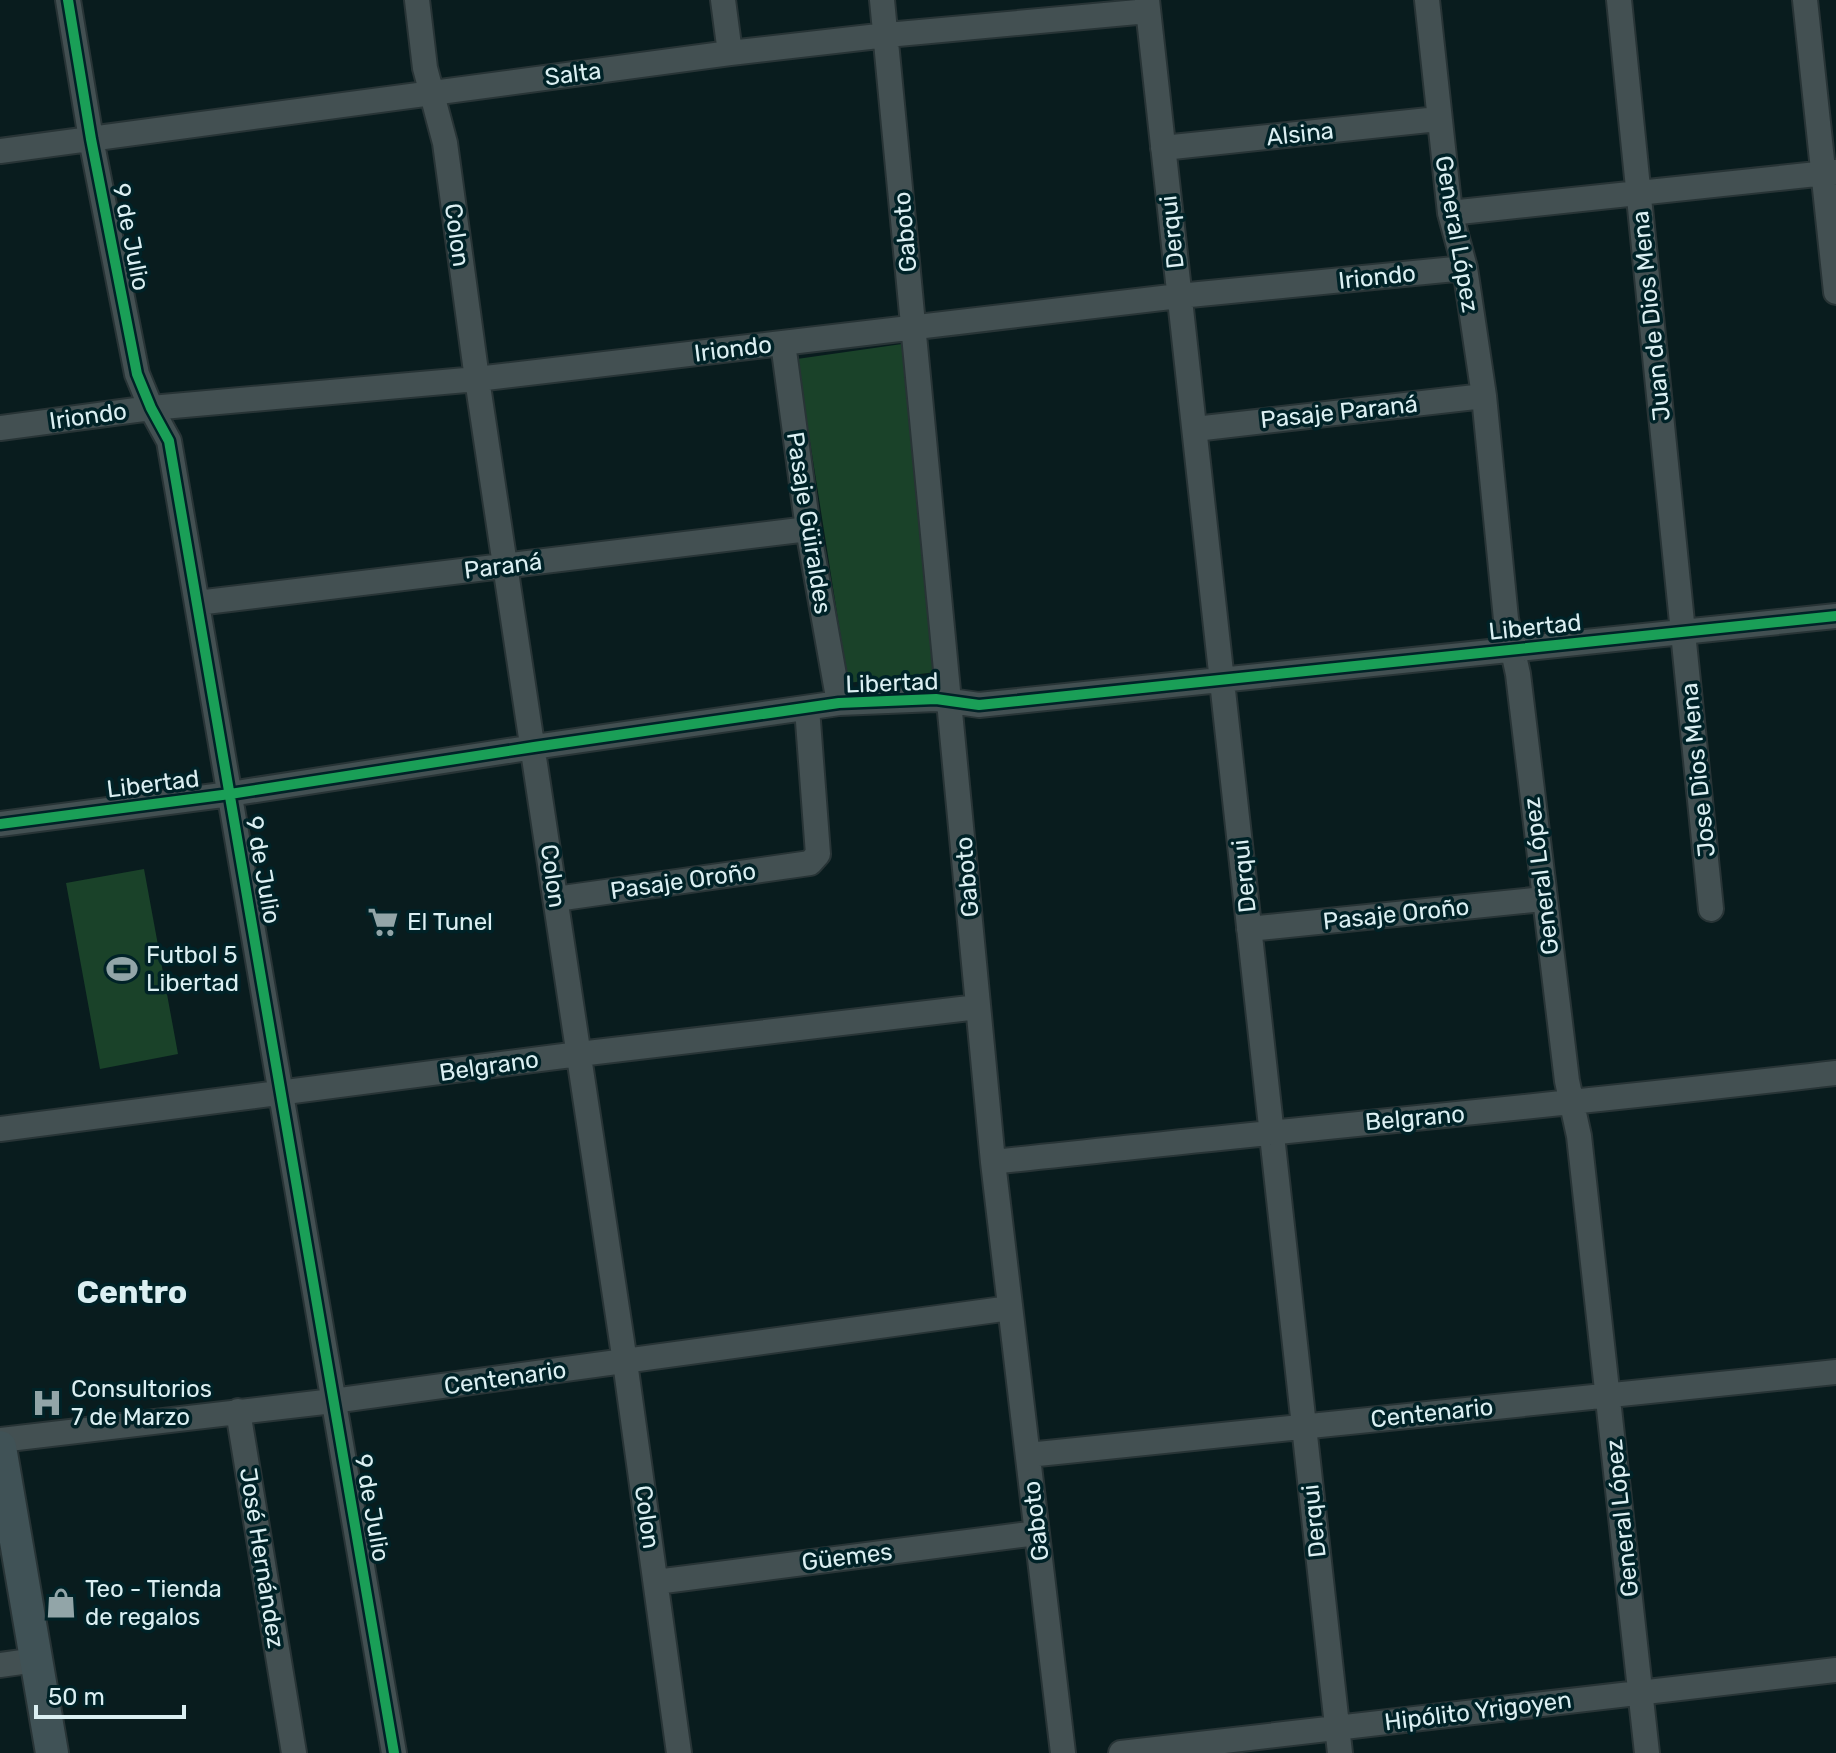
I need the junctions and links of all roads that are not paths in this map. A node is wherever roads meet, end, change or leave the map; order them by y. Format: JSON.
{"nodes":[{"id":1,"x":68,"y":0,"type":"edge"},
{"id":2,"x":417,"y":0,"type":"edge"},
{"id":3,"x":723,"y":0,"type":"edge"},
{"id":4,"x":882,"y":0,"type":"edge"},
{"id":5,"x":1427,"y":0,"type":"edge"},
{"id":6,"x":1619,"y":0,"type":"edge"},
{"id":7,"x":1805,"y":0,"type":"edge"},
{"id":8,"x":1148,"y":5,"type":"edge"},
{"id":9,"x":887,"y":35,"type":"junction"},
{"id":10,"x":730,"y":53,"type":"junction"},
{"id":11,"x":433,"y":92,"type":"junction"},
{"id":12,"x":1438,"y":119,"type":"junction"},
{"id":13,"x":91,"y":139,"type":"junction"},
{"id":14,"x":1163,"y":148,"type":"junction"},
{"id":15,"x":0,"y":151,"type":"edge"},
{"id":16,"x":1830,"y":173,"type":"edge"},
{"id":17,"x":1638,"y":192,"type":"junction"},
{"id":18,"x":1450,"y":213,"type":"junction"},
{"id":19,"x":1465,"y":268,"type":"junction"},
{"id":20,"x":1836,"y":292,"type":"edge"},
{"id":21,"x":1179,"y":296,"type":"junction"},
{"id":22,"x":914,"y":327,"type":"junction"},
{"id":23,"x":783,"y":343,"type":"junction"},
{"id":24,"x":477,"y":379,"type":"junction"},
{"id":25,"x":1484,"y":396,"type":"junction"},
{"id":26,"x":151,"y":408,"type":"junction"},
{"id":27,"x":0,"y":428,"type":"edge"},
{"id":28,"x":1195,"y":429,"type":"junction"},
{"id":29,"x":808,"y":529,"type":"junction"},
{"id":30,"x":506,"y":565,"type":"junction"},
{"id":31,"x":197,"y":603,"type":"junction"},
{"id":32,"x":1836,"y":616,"type":"edge"},
{"id":33,"x":1684,"y":631,"type":"junction"},
{"id":34,"x":1512,"y":649,"type":"junction"},
{"id":35,"x":1222,"y":679,"type":"junction"},
{"id":36,"x":951,"y":701,"type":"junction"},
{"id":37,"x":839,"y":703,"type":"junction"},
{"id":38,"x":807,"y":708,"type":"junction"},
{"id":39,"x":534,"y":747,"type":"junction"},
{"id":40,"x":230,"y":794,"type":"junction"},
{"id":41,"x":0,"y":824,"type":"edge"},
{"id":42,"x":556,"y":899,"type":"junction"},
{"id":43,"x":1543,"y":899,"type":"junction"},
{"id":44,"x":1711,"y":909,"type":"dead end"},
{"id":45,"x":1249,"y":929,"type":"junction"},
{"id":46,"x":978,"y":1007,"type":"junction"},
{"id":47,"x":579,"y":1054,"type":"junction"},
{"id":48,"x":1836,"y":1073,"type":"edge"},
{"id":49,"x":281,"y":1094,"type":"junction"},
{"id":50,"x":1572,"y":1104,"type":"junction"},
{"id":51,"x":0,"y":1129,"type":"edge"},
{"id":52,"x":1272,"y":1131,"type":"junction"},
{"id":53,"x":993,"y":1162,"type":"junction"},
{"id":54,"x":1010,"y":1308,"type":"junction"},
{"id":55,"x":625,"y":1362,"type":"junction"},
{"id":56,"x":1836,"y":1372,"type":"edge"},
{"id":57,"x":1609,"y":1396,"type":"junction"},
{"id":58,"x":333,"y":1401,"type":"junction"},
{"id":59,"x":238,"y":1411,"type":"junction"},
{"id":60,"x":1304,"y":1426,"type":"junction"},
{"id":61,"x":0,"y":1440,"type":"edge"},
{"id":62,"x":0,"y":1447,"type":"edge"},
{"id":63,"x":1028,"y":1455,"type":"junction"},
{"id":64,"x":1037,"y":1533,"type":"junction"},
{"id":65,"x":656,"y":1582,"type":"junction"},
{"id":66,"x":36,"y":1660,"type":"junction"},
{"id":67,"x":0,"y":1665,"type":"edge"},
{"id":68,"x":1836,"y":1670,"type":"edge"},
{"id":69,"x":1641,"y":1692,"type":"junction"},
{"id":70,"x":1337,"y":1728,"type":"junction"},
{"id":71,"x":52,"y":1753,"type":"edge"},
{"id":72,"x":294,"y":1753,"type":"edge"},
{"id":73,"x":394,"y":1753,"type":"edge"},
{"id":74,"x":679,"y":1753,"type":"edge"},
{"id":75,"x":1063,"y":1753,"type":"edge"},
{"id":76,"x":1121,"y":1753,"type":"edge"},
{"id":77,"x":1340,"y":1753,"type":"edge"},
{"id":78,"x":1647,"y":1753,"type":"edge"}],
"edges":[{"from":1,"to":13,"type":"street","name":"9 de Julio"},
{"from":2,"to":11,"type":"street","name":"Colon"},
{"from":3,"to":10,"type":"street"},
{"from":4,"to":9,"type":"street","name":"Gaboto"},
{"from":5,"to":12,"type":"street","name":"General López"},
{"from":6,"to":17,"type":"street","name":"Juan de Dios Mena"},
{"from":7,"to":16,"type":"street"},
{"from":8,"to":9,"type":"street","name":"Salta"},
{"from":8,"to":14,"type":"street","name":"Derqui"},
{"from":9,"to":10,"type":"street","name":"Salta"},
{"from":9,"to":22,"type":"street","name":"Gaboto"},
{"from":10,"to":11,"type":"street","name":"Salta"},
{"from":11,"to":13,"type":"street","name":"Salta"},
{"from":11,"to":24,"type":"street","name":"Colon"},
{"from":12,"to":14,"type":"street","name":"Alsina"},
{"from":12,"to":18,"type":"street","name":"General López"},
{"from":13,"to":15,"type":"street","name":"Salta"},
{"from":13,"to":26,"type":"street","name":"9 de Julio"},
{"from":14,"to":21,"type":"street","name":"Derqui"},
{"from":16,"to":17,"type":"street"},
{"from":16,"to":20,"type":"street"},
{"from":17,"to":18,"type":"street"},
{"from":17,"to":33,"type":"street","name":"Juan de Dios Mena"},
{"from":18,"to":19,"type":"street","name":"General López"},
{"from":19,"to":21,"type":"street","name":"Iriondo"},
{"from":19,"to":25,"type":"street","name":"General López"},
{"from":21,"to":22,"type":"street","name":"Iriondo"},
{"from":21,"to":28,"type":"street","name":"Derqui"},
{"from":22,"to":23,"type":"street","name":"Iriondo"},
{"from":22,"to":36,"type":"street","name":"Gaboto"},
{"from":23,"to":24,"type":"street","name":"Iriondo"},
{"from":23,"to":29,"type":"street","name":"Pasaje Güiraldes"},
{"from":24,"to":26,"type":"street","name":"Iriondo"},
{"from":24,"to":30,"type":"street","name":"Colon"},
{"from":25,"to":28,"type":"street","name":"Pasaje Paraná"},
{"from":25,"to":34,"type":"street","name":"General López"},
{"from":26,"to":27,"type":"street","name":"Iriondo"},
{"from":26,"to":31,"type":"street","name":"9 de Julio"},
{"from":28,"to":35,"type":"street","name":"Derqui"},
{"from":29,"to":30,"type":"street","name":"Paraná"},
{"from":29,"to":37,"type":"street","name":"Pasaje Güiraldes"},
{"from":30,"to":31,"type":"street","name":"Paraná"},
{"from":30,"to":39,"type":"street","name":"Colon"},
{"from":31,"to":40,"type":"street","name":"9 de Julio"},
{"from":32,"to":33,"type":"street","name":"Libertad"},
{"from":33,"to":34,"type":"street","name":"Libertad"},
{"from":33,"to":44,"type":"street","name":"Jose Dios Mena"},
{"from":34,"to":35,"type":"street","name":"Libertad"},
{"from":34,"to":43,"type":"street","name":"General López"},
{"from":35,"to":36,"type":"street","name":"Libertad"},
{"from":35,"to":45,"type":"street","name":"Derqui"},
{"from":36,"to":37,"type":"street","name":"Libertad"},
{"from":36,"to":46,"type":"street","name":"Gaboto"},
{"from":37,"to":38,"type":"street","name":"Libertad"},
{"from":38,"to":39,"type":"street","name":"Libertad"},
{"from":38,"to":42,"type":"street","name":"Pasaje Oroño"},
{"from":39,"to":40,"type":"street","name":"Libertad"},
{"from":39,"to":42,"type":"street","name":"Colon"},
{"from":40,"to":41,"type":"street","name":"Libertad"},
{"from":40,"to":49,"type":"street","name":"9 de Julio"},
{"from":42,"to":47,"type":"street","name":"Colon"},
{"from":43,"to":45,"type":"street","name":"Pasaje Oroño"},
{"from":43,"to":50,"type":"street","name":"General López"},
{"from":45,"to":52,"type":"street","name":"Derqui"},
{"from":46,"to":47,"type":"street","name":"Belgrano"},
{"from":46,"to":53,"type":"street","name":"Gaboto"},
{"from":47,"to":49,"type":"street","name":"Belgrano"},
{"from":47,"to":55,"type":"street","name":"Colon"},
{"from":48,"to":50,"type":"street","name":"Belgrano"},
{"from":49,"to":51,"type":"street","name":"Belgrano"},
{"from":49,"to":58,"type":"street","name":"9 de Julio"},
{"from":50,"to":52,"type":"street","name":"Belgrano"},
{"from":50,"to":57,"type":"street","name":"General López"},
{"from":52,"to":53,"type":"street","name":"Belgrano"},
{"from":52,"to":60,"type":"street","name":"Derqui"},
{"from":53,"to":54,"type":"street","name":"Gaboto"},
{"from":54,"to":55,"type":"street","name":"Centenario"},
{"from":54,"to":63,"type":"street","name":"Gaboto"},
{"from":55,"to":58,"type":"street","name":"Centenario"},
{"from":55,"to":65,"type":"street","name":"Colon"},
{"from":56,"to":57,"type":"street","name":"Centenario"},
{"from":57,"to":60,"type":"street","name":"Centenario"},
{"from":57,"to":69,"type":"street","name":"General López"},
{"from":58,"to":59,"type":"street","name":"Centenario"},
{"from":58,"to":73,"type":"street","name":"9 de Julio"},
{"from":59,"to":61,"type":"street","name":"Centenario"},
{"from":59,"to":72,"type":"street","name":"José Hernández"},
{"from":60,"to":63,"type":"street","name":"Centenario"},
{"from":60,"to":70,"type":"street","name":"Derqui"},
{"from":62,"to":66,"type":"main road"},
{"from":63,"to":64,"type":"street","name":"Gaboto"},
{"from":64,"to":65,"type":"street","name":"Güemes"},
{"from":64,"to":75,"type":"street","name":"Gaboto"},
{"from":65,"to":74,"type":"street","name":"Colon"},
{"from":66,"to":67,"type":"street"},
{"from":66,"to":71,"type":"main road"},
{"from":68,"to":69,"type":"street","name":"Hipólito Yrigoyen"},
{"from":69,"to":70,"type":"street","name":"Hipólito Yrigoyen"},
{"from":69,"to":78,"type":"street","name":"General López"},
{"from":70,"to":76,"type":"street","name":"Hipólito Yrigoyen"},
{"from":70,"to":77,"type":"street","name":"Derqui"}]}
